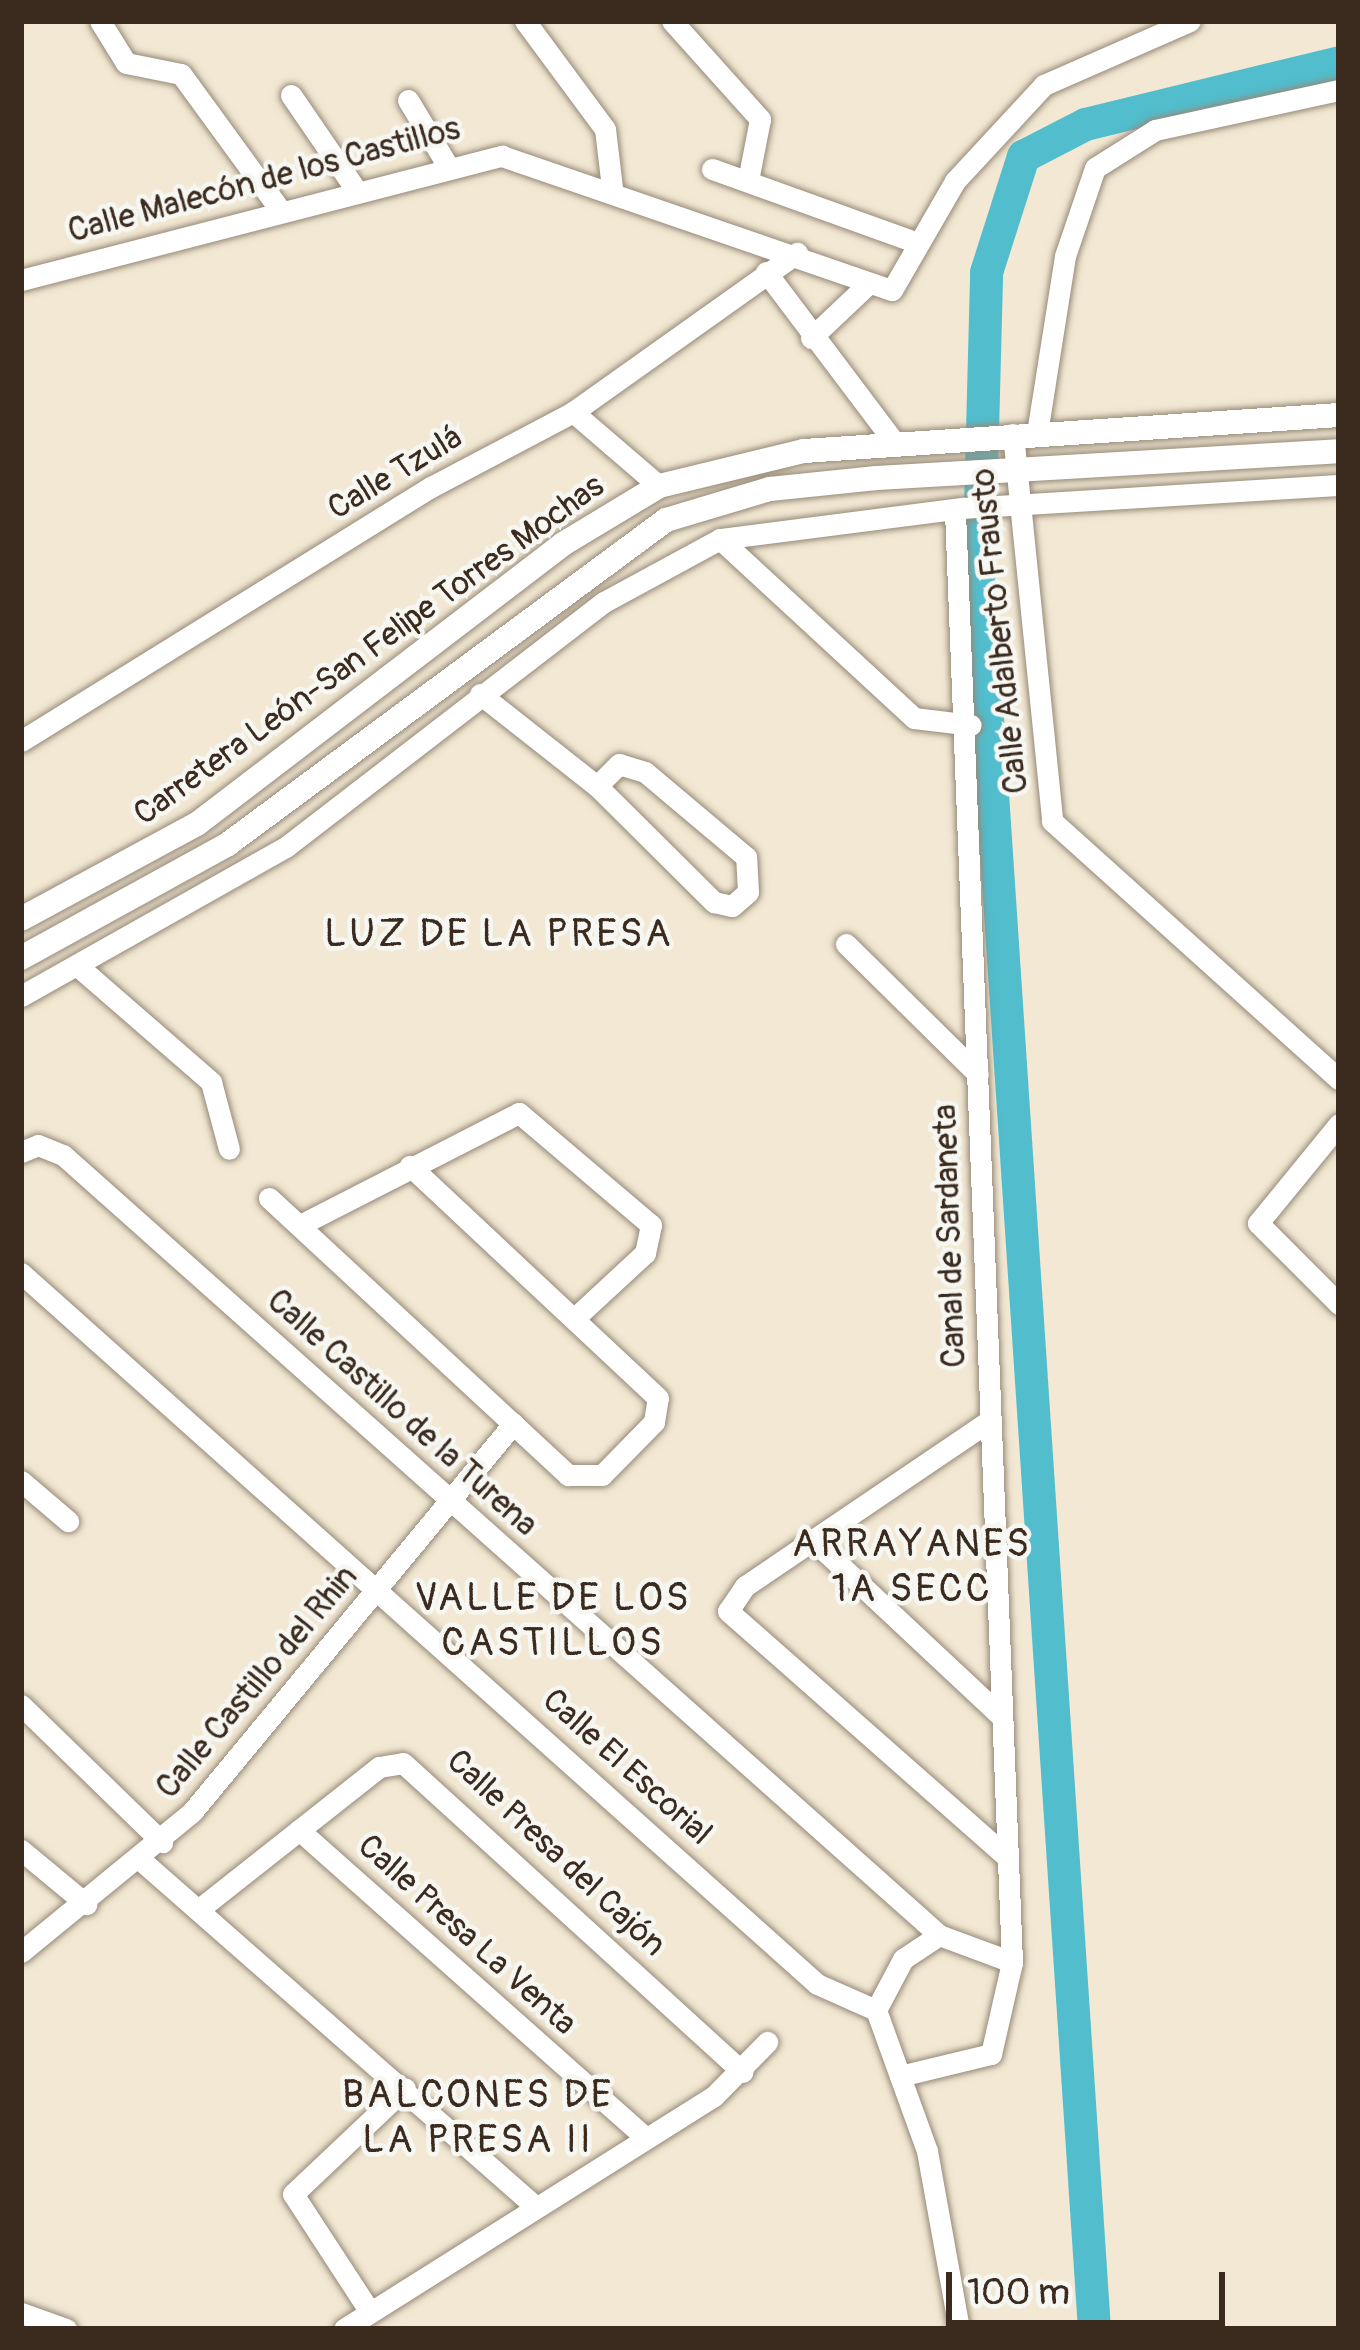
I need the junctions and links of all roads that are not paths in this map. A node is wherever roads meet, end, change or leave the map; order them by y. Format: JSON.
{"nodes":[{"id":1,"x":100,"y":21,"type":"edge"},
{"id":2,"x":524,"y":21,"type":"edge"},
{"id":3,"x":672,"y":21,"type":"edge"},
{"id":4,"x":1190,"y":21,"type":"edge"},
{"id":5,"x":1339,"y":91,"type":"edge"},
{"id":6,"x":291,"y":94,"type":"dead end"},
{"id":7,"x":407,"y":100,"type":"dead end"},
{"id":8,"x":446,"y":163,"type":"junction"},
{"id":9,"x":712,"y":169,"type":"dead end"},
{"id":10,"x":748,"y":181,"type":"junction"},
{"id":11,"x":612,"y":188,"type":"junction"},
{"id":12,"x":356,"y":190,"type":"junction"},
{"id":13,"x":278,"y":207,"type":"junction"},
{"id":14,"x":918,"y":243,"type":"junction"},
{"id":15,"x":797,"y":254,"type":"junction"},
{"id":16,"x":766,"y":272,"type":"junction"},
{"id":17,"x":21,"y":280,"type":"edge"},
{"id":18,"x":865,"y":286,"type":"junction"},
{"id":19,"x":811,"y":338,"type":"junction"},
{"id":20,"x":573,"y":412,"type":"junction"},
{"id":21,"x":1339,"y":415,"type":"edge"},
{"id":22,"x":1017,"y":434,"type":"junction"},
{"id":23,"x":896,"y":443,"type":"junction"},
{"id":24,"x":1339,"y":451,"type":"edge"},
{"id":25,"x":1010,"y":469,"type":"junction"},
{"id":26,"x":1339,"y":485,"type":"edge"},
{"id":27,"x":659,"y":486,"type":"junction"},
{"id":28,"x":1012,"y":506,"type":"junction"},
{"id":29,"x":959,"y":508,"type":"junction"},
{"id":30,"x":720,"y":539,"type":"junction"},
{"id":31,"x":480,"y":694,"type":"junction"},
{"id":32,"x":971,"y":725,"type":"junction"},
{"id":33,"x":21,"y":741,"type":"edge"},
{"id":34,"x":597,"y":786,"type":"junction"},
{"id":35,"x":197,"y":824,"type":"junction"},
{"id":36,"x":21,"y":919,"type":"edge"},
{"id":37,"x":21,"y":944,"type":"edge"},
{"id":38,"x":846,"y":944,"type":"dead end"},
{"id":39,"x":21,"y":958,"type":"edge"},
{"id":40,"x":80,"y":968,"type":"junction"},
{"id":41,"x":24,"y":987,"type":"edge"},
{"id":42,"x":978,"y":1074,"type":"junction"},
{"id":43,"x":1339,"y":1079,"type":"edge"},
{"id":44,"x":1339,"y":1124,"type":"edge"},
{"id":45,"x":26,"y":1149,"type":"edge"},
{"id":46,"x":229,"y":1149,"type":"dead end"},
{"id":47,"x":410,"y":1166,"type":"junction"},
{"id":48,"x":269,"y":1198,"type":"dead end"},
{"id":49,"x":300,"y":1225,"type":"junction"},
{"id":50,"x":21,"y":1273,"type":"edge"},
{"id":51,"x":1339,"y":1304,"type":"edge"},
{"id":52,"x":577,"y":1317,"type":"junction"},
{"id":53,"x":513,"y":1424,"type":"junction"},
{"id":54,"x":986,"y":1424,"type":"junction"},
{"id":55,"x":21,"y":1481,"type":"edge"},
{"id":56,"x":451,"y":1501,"type":"junction"},
{"id":57,"x":68,"y":1521,"type":"dead end"},
{"id":58,"x":814,"y":1541,"type":"junction"},
{"id":59,"x":380,"y":1587,"type":"junction"},
{"id":60,"x":21,"y":1705,"type":"edge"},
{"id":61,"x":1000,"y":1715,"type":"junction"},
{"id":62,"x":299,"y":1830,"type":"junction"},
{"id":63,"x":162,"y":1842,"type":"junction"},
{"id":64,"x":21,"y":1850,"type":"edge"},
{"id":65,"x":1007,"y":1858,"type":"junction"},
{"id":66,"x":142,"y":1862,"type":"junction"},
{"id":67,"x":86,"y":1904,"type":"junction"},
{"id":68,"x":198,"y":1910,"type":"junction"},
{"id":69,"x":939,"y":1935,"type":"junction"},
{"id":70,"x":21,"y":1952,"type":"edge"},
{"id":71,"x":1012,"y":1962,"type":"junction"},
{"id":72,"x":876,"y":2010,"type":"junction"},
{"id":73,"x":766,"y":2042,"type":"dead end"},
{"id":74,"x":742,"y":2072,"type":"junction"},
{"id":75,"x":900,"y":2077,"type":"junction"},
{"id":76,"x":406,"y":2088,"type":"junction"},
{"id":77,"x":645,"y":2137,"type":"junction"},
{"id":78,"x":536,"y":2207,"type":"junction"},
{"id":79,"x":370,"y":2312,"type":"junction"},
{"id":80,"x":21,"y":2313,"type":"edge"},
{"id":81,"x":66,"y":2329,"type":"edge"},
{"id":82,"x":344,"y":2329,"type":"edge"},
{"id":83,"x":959,"y":2329,"type":"edge"}],
"edges":[{"from":1,"to":13,"type":"street"},
{"from":2,"to":11,"type":"street"},
{"from":3,"to":10,"type":"street"},
{"from":4,"to":14,"type":"street"},
{"from":5,"to":22,"type":"street","name":"Calle Adalberto Frausto"},
{"from":6,"to":12,"type":"street"},
{"from":7,"to":8,"type":"street"},
{"from":8,"to":11,"type":"street","name":"Calle Malecón de los Castillos"},
{"from":8,"to":12,"type":"street","name":"Calle Malecón de los Castillos"},
{"from":9,"to":10,"type":"street"},
{"from":10,"to":14,"type":"street"},
{"from":11,"to":15,"type":"street","name":"Calle Malecón de los Castillos"},
{"from":12,"to":13,"type":"street","name":"Calle Malecón de los Castillos"},
{"from":13,"to":17,"type":"street","name":"Calle Malecón de los Castillos"},
{"from":14,"to":18,"type":"street"},
{"from":15,"to":16,"type":"street","name":"Calle Tzulá"},
{"from":15,"to":18,"type":"street","name":"Calle Malecón de los Castillos"},
{"from":16,"to":19,"type":"street"},
{"from":16,"to":20,"type":"street","name":"Calle Tzulá"},
{"from":18,"to":19,"type":"street"},
{"from":19,"to":23,"type":"street"},
{"from":20,"to":27,"type":"street"},
{"from":20,"to":33,"type":"street","name":"Calle Tzulá"},
{"from":21,"to":22,"type":"main road","name":"Carretera León-San Felipe Torres Mochas"},
{"from":22,"to":23,"type":"main road","name":"Carretera León-San Felipe Torres Mochas"},
{"from":22,"to":25,"type":"street","name":"Calle Adalberto Frausto"},
{"from":23,"to":27,"type":"main road","name":"Carretera León-San Felipe Torres Mochas"},
{"from":24,"to":25,"type":"main road"},
{"from":25,"to":28,"type":"street","name":"Calle Adalberto Frausto"},
{"from":25,"to":39,"type":"main road"},
{"from":26,"to":28,"type":"street"},
{"from":27,"to":35,"type":"main road","name":"Carretera León-San Felipe Torres Mochas"},
{"from":28,"to":29,"type":"street"},
{"from":28,"to":43,"type":"street","name":"Calle Adalberto Frausto"},
{"from":29,"to":30,"type":"street"},
{"from":29,"to":32,"type":"street","name":"Canal de Sardaneta"},
{"from":30,"to":31,"type":"street"},
{"from":30,"to":32,"type":"street"},
{"from":31,"to":34,"type":"street"},
{"from":31,"to":40,"type":"street"},
{"from":32,"to":42,"type":"street","name":"Canal de Sardaneta"},
{"from":34,"to":34,"type":"street"},
{"from":35,"to":36,"type":"main road","name":"Carretera León-San Felipe Torres Mochas"},
{"from":35,"to":37,"type":"main road"},
{"from":38,"to":42,"type":"street"},
{"from":40,"to":41,"type":"street"},
{"from":40,"to":46,"type":"street"},
{"from":42,"to":54,"type":"street","name":"Canal de Sardaneta"},
{"from":44,"to":51,"type":"street"},
{"from":45,"to":56,"type":"street","name":"Calle Castillo de la Turena"},
{"from":47,"to":49,"type":"street"},
{"from":47,"to":52,"type":"street"},
{"from":47,"to":52,"type":"street"},
{"from":48,"to":49,"type":"street"},
{"from":49,"to":53,"type":"street"},
{"from":50,"to":59,"type":"street","name":"Calle El Escorial"},
{"from":52,"to":53,"type":"street"},
{"from":53,"to":56,"type":"street","name":"Calle Castillo del Rhin"},
{"from":54,"to":58,"type":"street"},
{"from":54,"to":61,"type":"street","name":"Canal de Sardaneta"},
{"from":55,"to":57,"type":"street"},
{"from":56,"to":59,"type":"street","name":"Calle Castillo del Rhin"},
{"from":56,"to":69,"type":"street","name":"Calle Castillo de la Turena"},
{"from":58,"to":61,"type":"street"},
{"from":58,"to":65,"type":"street"},
{"from":59,"to":63,"type":"street","name":"Calle Castillo del Rhin"},
{"from":59,"to":72,"type":"street","name":"Calle El Escorial"},
{"from":60,"to":63,"type":"street"},
{"from":61,"to":65,"type":"street","name":"Canal de Sardaneta"},
{"from":62,"to":68,"type":"street","name":"Calle Presa del Cajón"},
{"from":62,"to":74,"type":"street","name":"Calle Presa del Cajón"},
{"from":62,"to":77,"type":"street","name":"Calle Presa La Venta"},
{"from":63,"to":66,"type":"street","name":"Calle Castillo del Rhin"},
{"from":64,"to":67,"type":"street"},
{"from":65,"to":71,"type":"street","name":"Canal de Sardaneta"},
{"from":66,"to":67,"type":"street","name":"Calle Castillo del Rhin"},
{"from":66,"to":68,"type":"street"},
{"from":67,"to":70,"type":"street","name":"Calle Castillo del Rhin"},
{"from":68,"to":76,"type":"street"},
{"from":69,"to":71,"type":"street"},
{"from":69,"to":72,"type":"street"},
{"from":71,"to":75,"type":"street","name":"Canal de Sardaneta"},
{"from":72,"to":75,"type":"street"},
{"from":73,"to":74,"type":"street"},
{"from":74,"to":77,"type":"street"},
{"from":75,"to":83,"type":"street"},
{"from":76,"to":78,"type":"street"},
{"from":76,"to":79,"type":"street"},
{"from":77,"to":78,"type":"street"},
{"from":78,"to":79,"type":"street"},
{"from":79,"to":82,"type":"street"},
{"from":80,"to":81,"type":"street"}]}
